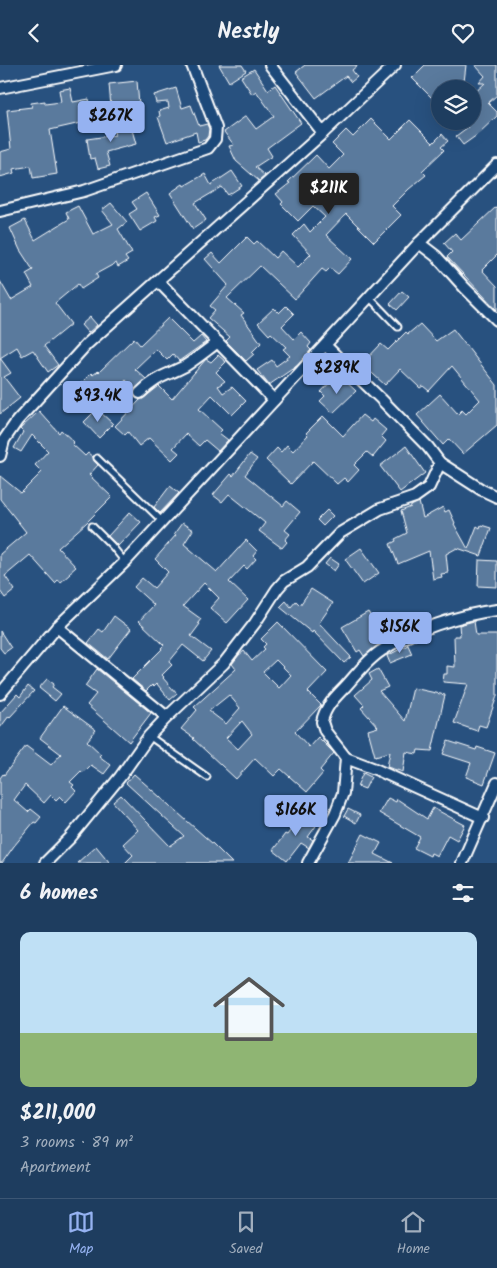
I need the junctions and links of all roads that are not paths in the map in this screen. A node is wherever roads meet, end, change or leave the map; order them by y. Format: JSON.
{"nodes":[{"id":1,"x":116,"y":65,"type":"edge"},
{"id":2,"x":192,"y":65,"type":"edge"},
{"id":3,"x":270,"y":65,"type":"edge"},
{"id":4,"x":394,"y":65,"type":"edge"},
{"id":5,"x":0,"y":88,"type":"edge"},
{"id":6,"x":323,"y":133,"type":"junction"},
{"id":7,"x":497,"y":165,"type":"edge"},
{"id":8,"x":0,"y":211,"type":"edge"},
{"id":9,"x":419,"y":243,"type":"junction"},
{"id":10,"x":158,"y":281,"type":"junction"},
{"id":11,"x":369,"y":297,"type":"junction"},
{"id":12,"x":497,"y":320,"type":"edge"},
{"id":13,"x":398,"y":327,"type":"dead end"},
{"id":14,"x":218,"y":342,"type":"junction"},
{"id":15,"x":326,"y":346,"type":"junction"},
{"id":16,"x":140,"y":393,"type":"dead end"},
{"id":17,"x":274,"y":400,"type":"junction"},
{"id":18,"x":2,"y":437,"type":"edge"},
{"id":19,"x":0,"y":456,"type":"edge"},
{"id":20,"x":97,"y":457,"type":"dead end"},
{"id":21,"x":440,"y":463,"type":"junction"},
{"id":22,"x":497,"y":497,"type":"edge"},
{"id":23,"x":162,"y":522,"type":"junction"},
{"id":24,"x":92,"y":526,"type":"dead end"},
{"id":25,"x":125,"y":562,"type":"junction"},
{"id":26,"x":497,"y":610,"type":"edge"},
{"id":27,"x":57,"y":627,"type":"junction"},
{"id":28,"x":0,"y":694,"type":"edge"},
{"id":29,"x":167,"y":717,"type":"junction"},
{"id":30,"x":149,"y":737,"type":"junction"},
{"id":31,"x":346,"y":758,"type":"junction"},
{"id":32,"x":207,"y":777,"type":"dead end"},
{"id":33,"x":497,"y":783,"type":"edge"},
{"id":34,"x":483,"y":818,"type":"junction"},
{"id":35,"x":52,"y":861,"type":"edge"},
{"id":36,"x":308,"y":863,"type":"edge"},
{"id":37,"x":462,"y":863,"type":"edge"}],
"edges":[{"from":1,"to":5,"type":"street"},
{"from":2,"to":8,"type":"street"},
{"from":3,"to":6,"type":"street"},
{"from":4,"to":6,"type":"street"},
{"from":6,"to":10,"type":"street"},
{"from":7,"to":9,"type":"street"},
{"from":9,"to":11,"type":"street"},
{"from":9,"to":12,"type":"street"},
{"from":10,"to":14,"type":"street"},
{"from":10,"to":18,"type":"street"},
{"from":11,"to":13,"type":"lane"},
{"from":11,"to":15,"type":"street"},
{"from":14,"to":16,"type":"street"},
{"from":14,"to":17,"type":"street"},
{"from":15,"to":17,"type":"street"},
{"from":15,"to":21,"type":"street"},
{"from":17,"to":23,"type":"street"},
{"from":18,"to":19,"type":"street"},
{"from":20,"to":23,"type":"lane"},
{"from":21,"to":22,"type":"street"},
{"from":21,"to":29,"type":"street"},
{"from":23,"to":25,"type":"street"},
{"from":24,"to":25,"type":"lane"},
{"from":25,"to":27,"type":"street"},
{"from":26,"to":31,"type":"street"},
{"from":27,"to":28,"type":"street"},
{"from":27,"to":29,"type":"street"},
{"from":29,"to":30,"type":"street"},
{"from":30,"to":32,"type":"lane"},
{"from":30,"to":35,"type":"street"},
{"from":31,"to":34,"type":"street"},
{"from":31,"to":36,"type":"street"},
{"from":33,"to":34,"type":"street"},
{"from":34,"to":37,"type":"street"}]}
